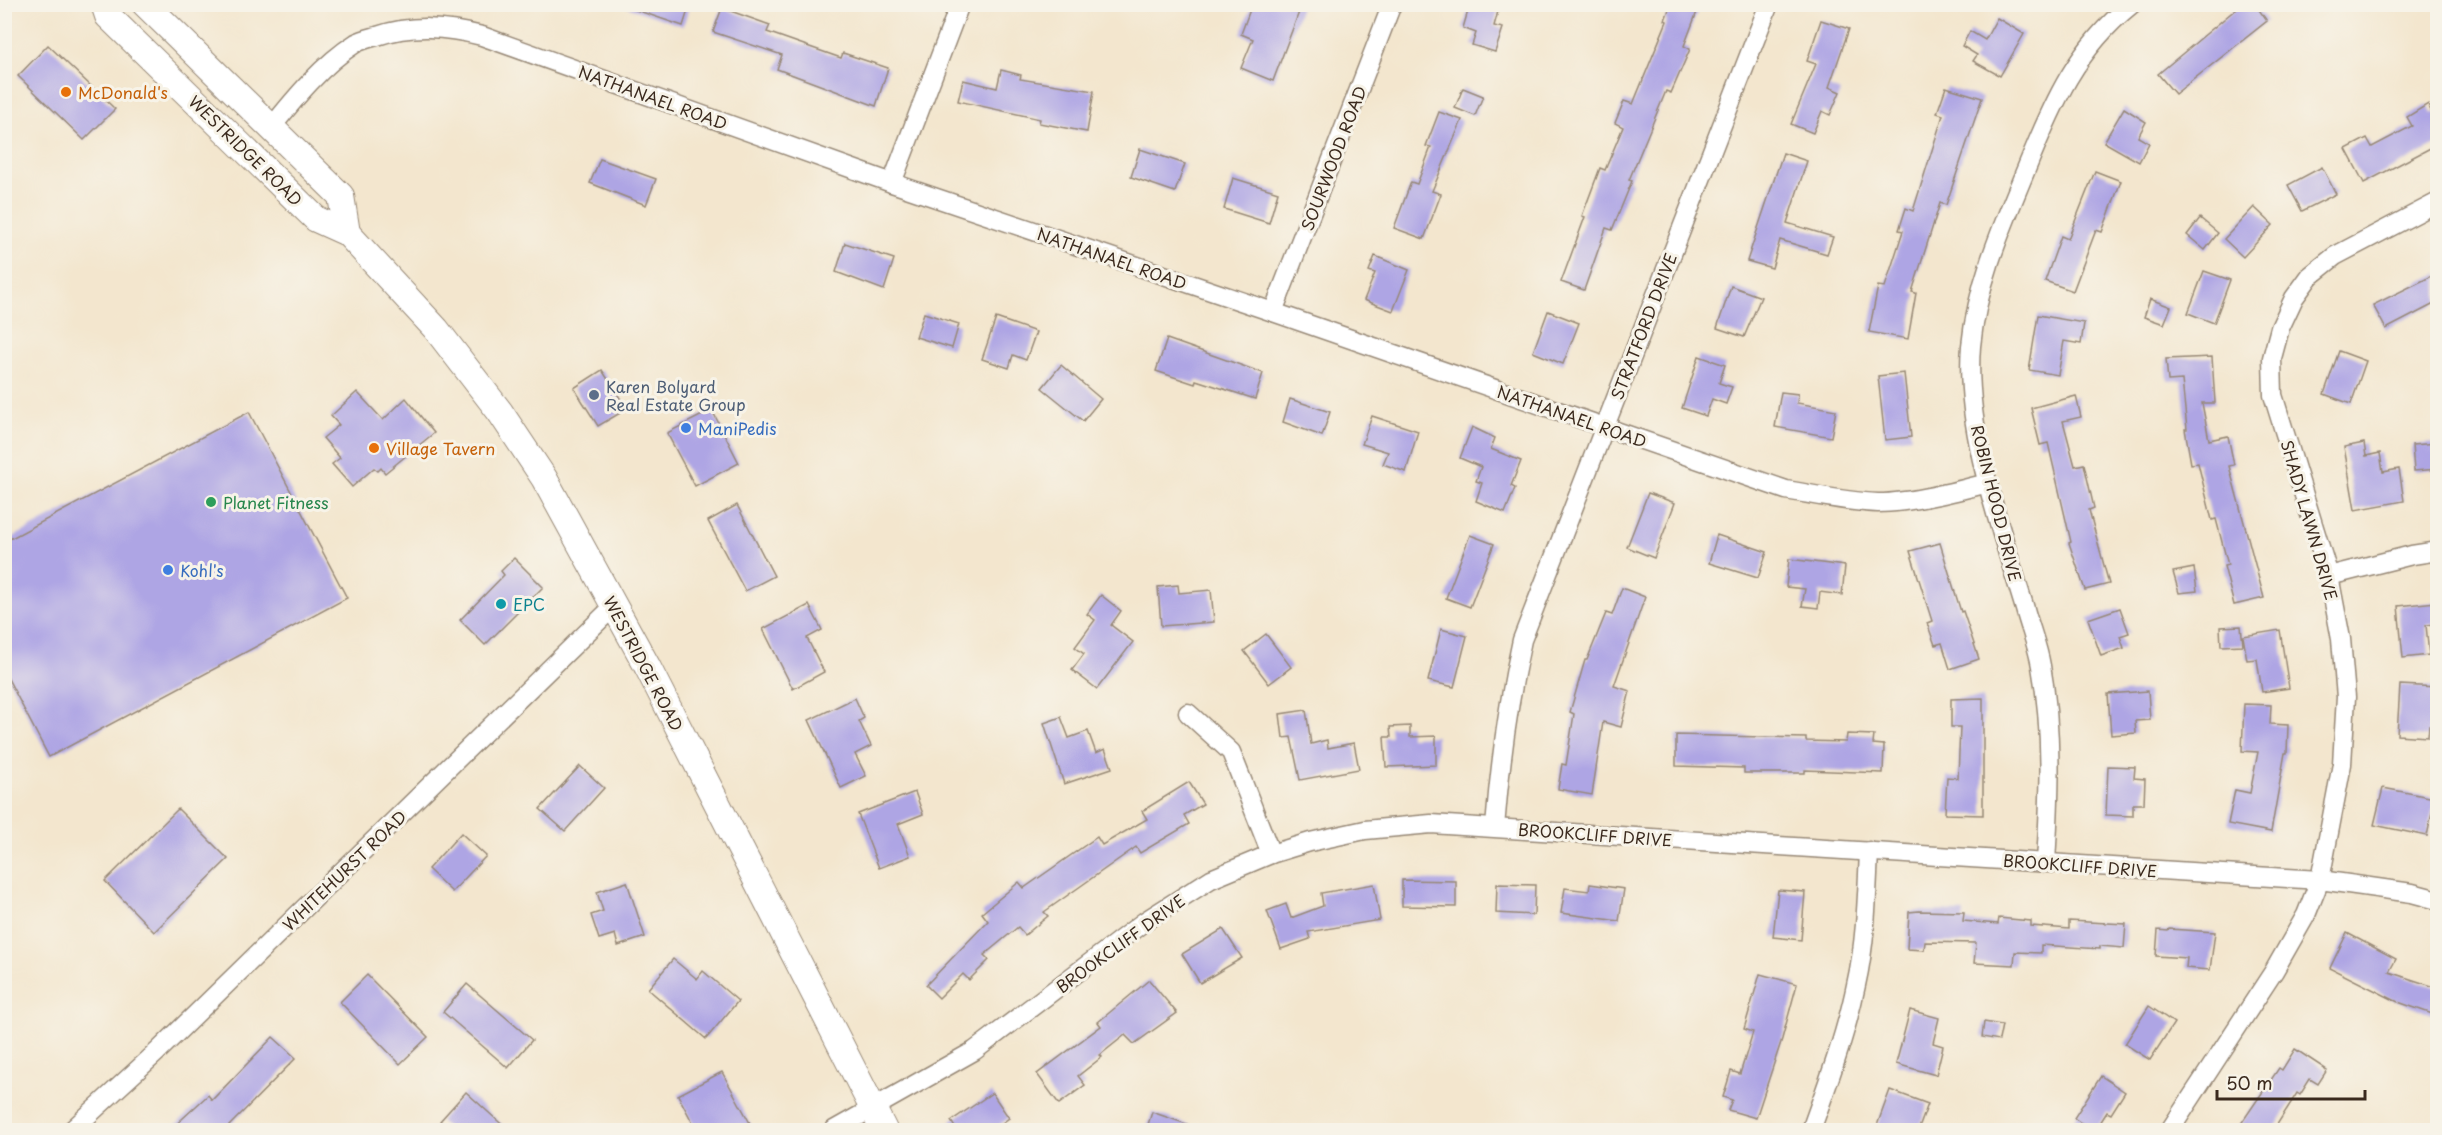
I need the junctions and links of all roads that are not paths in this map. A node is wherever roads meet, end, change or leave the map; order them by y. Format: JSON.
{"nodes":[{"id":1,"x":104,"y":4,"type":"edge"},
{"id":2,"x":145,"y":4,"type":"edge"},
{"id":3,"x":960,"y":4,"type":"edge"},
{"id":4,"x":1392,"y":4,"type":"edge"},
{"id":5,"x":1769,"y":4,"type":"edge"},
{"id":6,"x":2132,"y":4,"type":"edge"},
{"id":7,"x":271,"y":128,"type":"junction"},
{"id":8,"x":892,"y":183,"type":"junction"},
{"id":9,"x":2438,"y":202,"type":"edge"},
{"id":10,"x":347,"y":233,"type":"junction"},
{"id":11,"x":1273,"y":312,"type":"junction"},
{"id":12,"x":1604,"y":428,"type":"junction"},
{"id":13,"x":1988,"y":483,"type":"junction"},
{"id":14,"x":2438,"y":551,"type":"edge"},
{"id":15,"x":2329,"y":576,"type":"junction"},
{"id":16,"x":613,"y":607,"type":"junction"},
{"id":17,"x":1188,"y":713,"type":"dead end"},
{"id":18,"x":1495,"y":827,"type":"junction"},
{"id":19,"x":1869,"y":851,"type":"junction"},
{"id":20,"x":1271,"y":854,"type":"junction"},
{"id":21,"x":2046,"y":862,"type":"junction"},
{"id":22,"x":2320,"y":880,"type":"junction"},
{"id":23,"x":2438,"y":900,"type":"edge"},
{"id":24,"x":879,"y":1120,"type":"edge"},
{"id":25,"x":72,"y":1131,"type":"edge"},
{"id":26,"x":834,"y":1131,"type":"edge"},
{"id":27,"x":1811,"y":1131,"type":"edge"},
{"id":28,"x":2170,"y":1131,"type":"edge"}],
"edges":[{"from":1,"to":10,"type":"main road","name":"WESTRIDGE ROAD"},
{"from":2,"to":7,"type":"main road","name":"WESTRIDGE ROAD"},
{"from":3,"to":8,"type":"street"},
{"from":4,"to":11,"type":"street","name":"SOURWOOD ROAD"},
{"from":5,"to":12,"type":"street","name":"STRATFORD DRIVE"},
{"from":6,"to":13,"type":"street","name":"ROBIN HOOD DRIVE"},
{"from":7,"to":8,"type":"street","name":"NATHANAEL ROAD"},
{"from":7,"to":10,"type":"main road","name":"WESTRIDGE ROAD"},
{"from":8,"to":11,"type":"street","name":"NATHANAEL ROAD"},
{"from":9,"to":15,"type":"street","name":"SHADY LAWN DRIVE"},
{"from":10,"to":16,"type":"main road","name":"WESTRIDGE ROAD"},
{"from":11,"to":12,"type":"street","name":"NATHANAEL ROAD"},
{"from":12,"to":13,"type":"street","name":"NATHANAEL ROAD"},
{"from":12,"to":18,"type":"street","name":"STRATFORD DRIVE"},
{"from":13,"to":21,"type":"street","name":"ROBIN HOOD DRIVE"},
{"from":14,"to":15,"type":"street"},
{"from":15,"to":22,"type":"street","name":"SHADY LAWN DRIVE"},
{"from":16,"to":24,"type":"main road","name":"WESTRIDGE ROAD"},
{"from":16,"to":25,"type":"street","name":"WHITEHURST ROAD"},
{"from":17,"to":20,"type":"street"},
{"from":18,"to":19,"type":"street","name":"BROOKCLIFF DRIVE"},
{"from":18,"to":20,"type":"street","name":"BROOKCLIFF DRIVE"},
{"from":19,"to":21,"type":"street","name":"BROOKCLIFF DRIVE"},
{"from":19,"to":27,"type":"street"},
{"from":20,"to":24,"type":"street","name":"BROOKCLIFF DRIVE"},
{"from":21,"to":22,"type":"street","name":"BROOKCLIFF DRIVE"},
{"from":22,"to":23,"type":"street","name":"BROOKCLIFF DRIVE"},
{"from":22,"to":28,"type":"street","name":"SHADY LAWN DRIVE"},
{"from":24,"to":26,"type":"street","name":"BROOKCLIFF DRIVE"}]}
